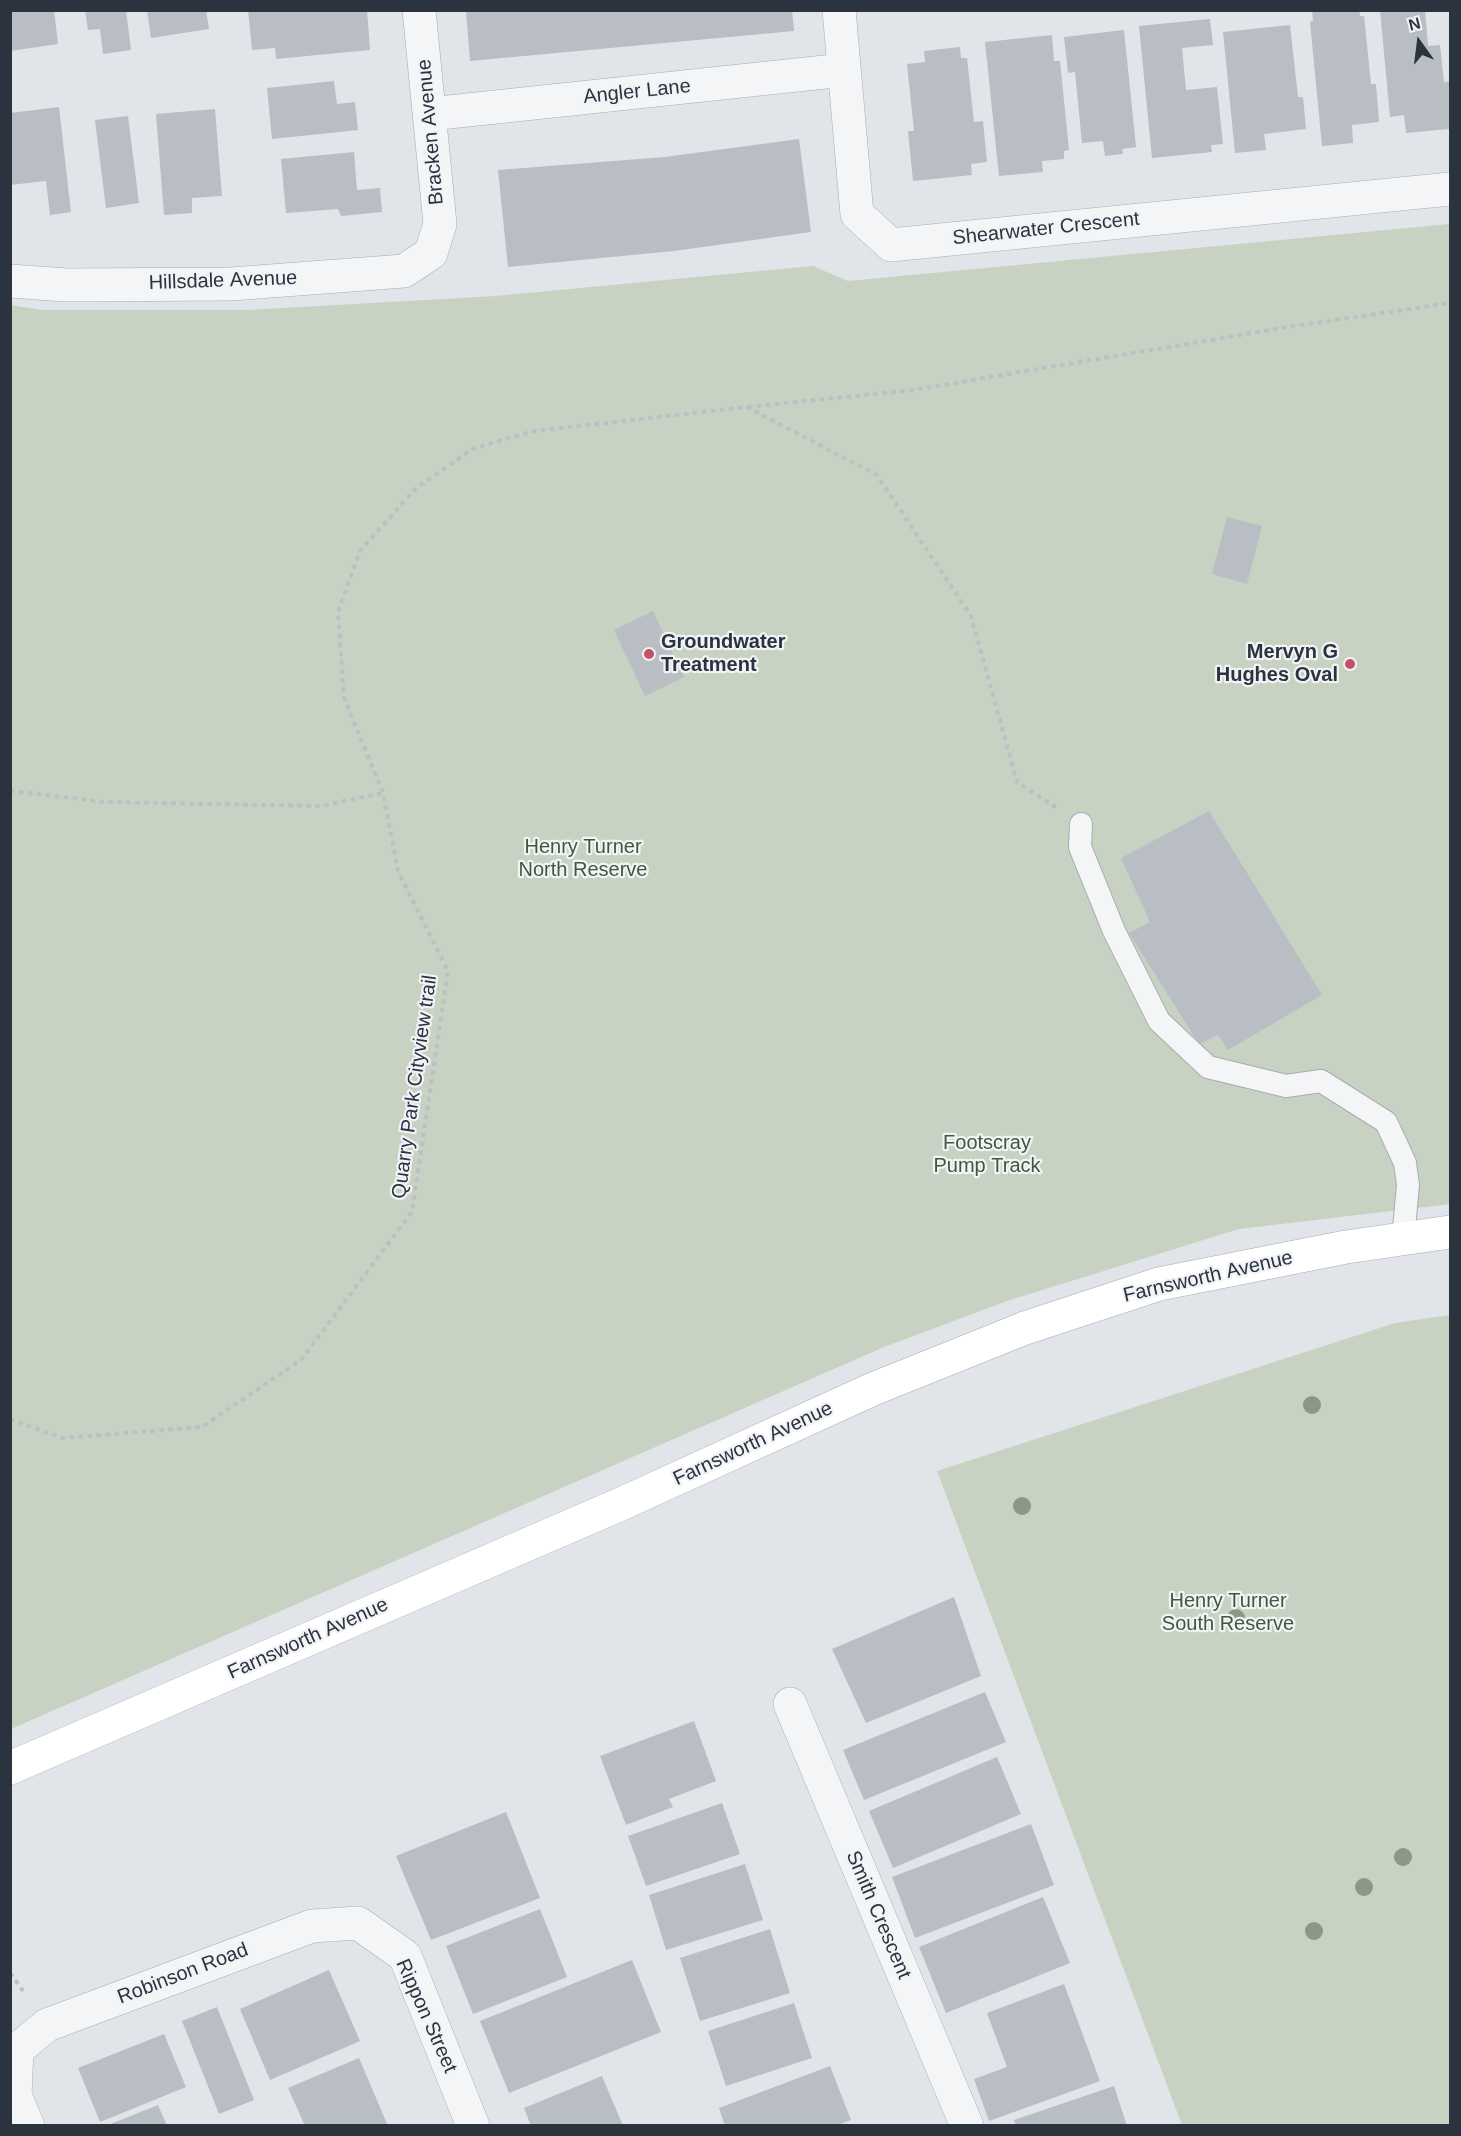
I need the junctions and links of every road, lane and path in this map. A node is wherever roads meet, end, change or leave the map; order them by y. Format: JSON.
{"nodes":[{"id":1,"x":419,"y":10,"type":"edge"},
{"id":2,"x":839,"y":10,"type":"edge"},
{"id":3,"x":844,"y":70,"type":"junction"},
{"id":4,"x":430,"y":114,"type":"junction"},
{"id":5,"x":1450,"y":189,"type":"edge"},
{"id":6,"x":431,"y":253,"type":"joint"},
{"id":7,"x":10,"y":281,"type":"edge"},
{"id":8,"x":1450,"y":303,"type":"edge"},
{"id":9,"x":747,"y":407,"type":"junction"},
{"id":10,"x":10,"y":791,"type":"edge"},
{"id":11,"x":383,"y":793,"type":"junction"},
{"id":12,"x":1081,"y":824,"type":"joint"},
{"id":13,"x":1450,"y":1232,"type":"edge"},
{"id":14,"x":1403,"y":1239,"type":"junction"},
{"id":15,"x":10,"y":1419,"type":"edge"},
{"id":16,"x":790,"y":1704,"type":"dead end"},
{"id":17,"x":82,"y":1738,"type":"junction"},
{"id":18,"x":10,"y":1768,"type":"edge"},
{"id":19,"x":10,"y":1780,"type":"edge"},
{"id":20,"x":358,"y":1923,"type":"joint"},
{"id":21,"x":28,"y":2126,"type":"edge"},
{"id":22,"x":473,"y":2126,"type":"edge"},
{"id":23,"x":967,"y":2126,"type":"edge"}],
"edges":[{"from":1,"to":4,"type":"street","name":"Bracken Avenue"},
{"from":2,"to":3,"type":"street","name":"Shearwater Crescent"},
{"from":3,"to":4,"type":"street","name":"Angler Lane"},
{"from":3,"to":5,"type":"street","name":"Shearwater Crescent"},
{"from":4,"to":6,"type":"street","name":"Bracken Avenue"},
{"from":6,"to":7,"type":"street","name":"Hillsdale Avenue"},
{"from":8,"to":9,"type":"path","name":"Quarry Park Cityview trail"},
{"from":9,"to":11,"type":"path","name":"Quarry Park Cityview trail"},
{"from":9,"to":12,"type":"path"},
{"from":10,"to":11,"type":"path"},
{"from":11,"to":15,"type":"path","name":"Quarry Park Cityview trail"},
{"from":12,"to":14,"type":"lane"},
{"from":13,"to":14,"type":"main road","name":"Farnsworth Avenue"},
{"from":14,"to":17,"type":"main road","name":"Farnsworth Avenue"},
{"from":16,"to":23,"type":"street","name":"Smith Crescent"},
{"from":17,"to":18,"type":"main road","name":"Farnsworth Avenue"},
{"from":17,"to":19,"type":"main road","name":"Farnsworth Avenue"},
{"from":20,"to":21,"type":"street","name":"Robinson Road"},
{"from":20,"to":22,"type":"street","name":"Rippon Street"}]}
